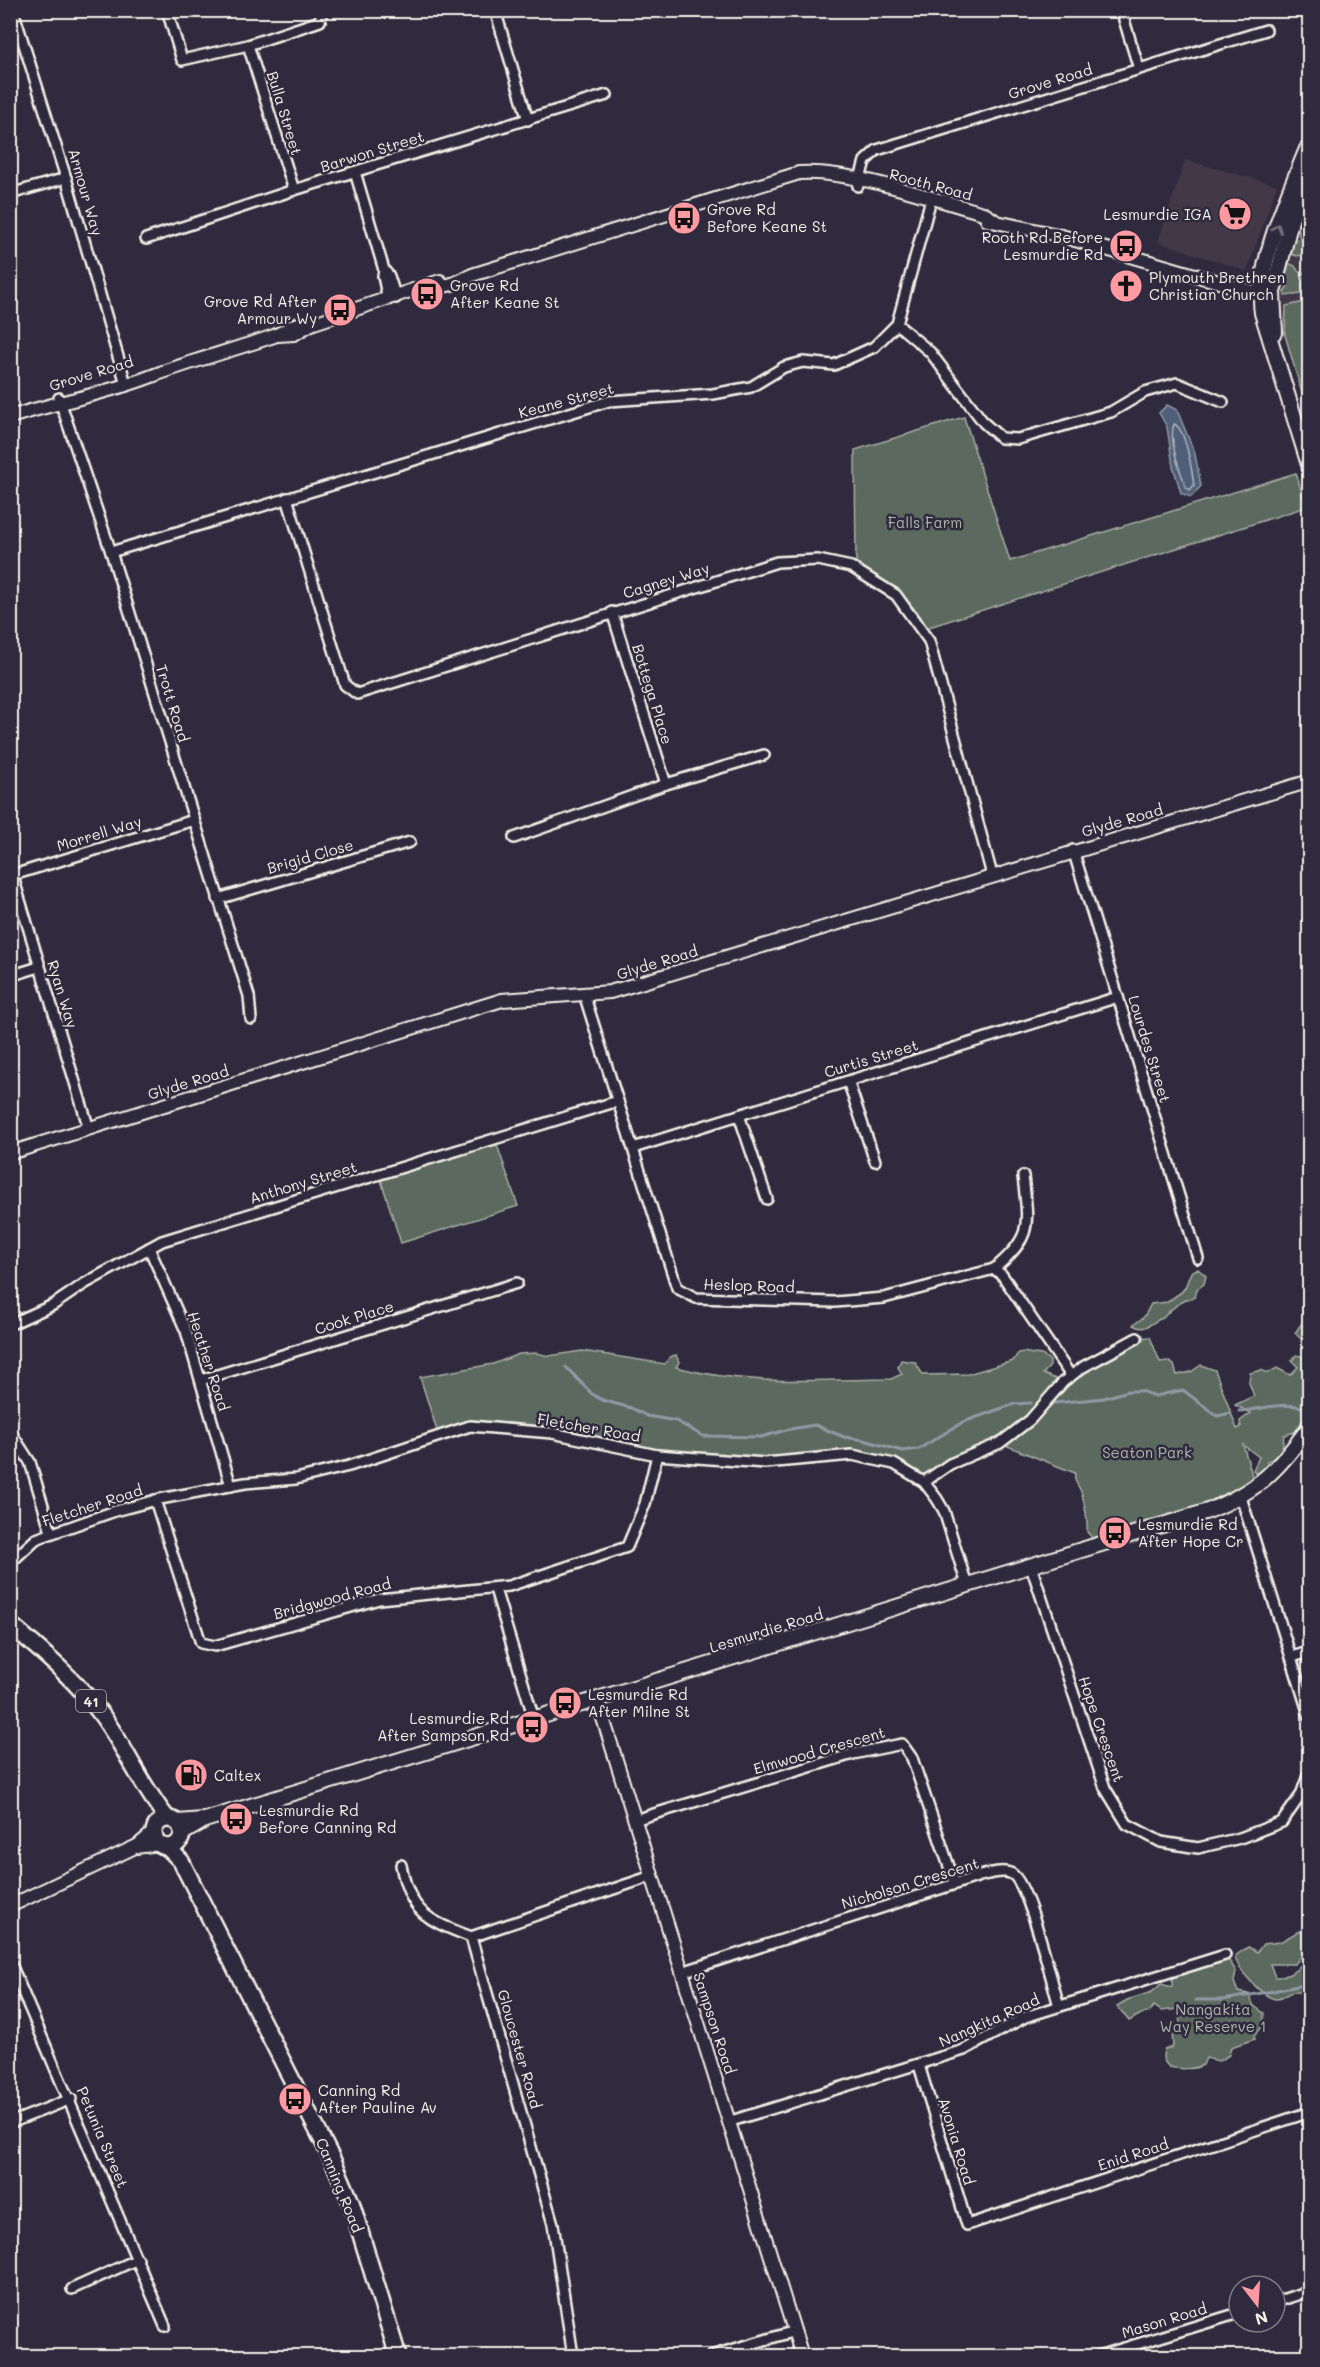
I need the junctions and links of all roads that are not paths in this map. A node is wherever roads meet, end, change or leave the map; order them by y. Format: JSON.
{"nodes":[{"id":1,"x":13,"y":10,"type":"edge"},
{"id":2,"x":167,"y":10,"type":"edge"},
{"id":3,"x":322,"y":10,"type":"edge"},
{"id":4,"x":495,"y":10,"type":"edge"},
{"id":5,"x":1121,"y":10,"type":"edge"},
{"id":6,"x":1266,"y":30,"type":"dead end"},
{"id":7,"x":248,"y":45,"type":"junction"},
{"id":8,"x":1139,"y":69,"type":"junction"},
{"id":9,"x":607,"y":95,"type":"dead end"},
{"id":10,"x":528,"y":120,"type":"junction"},
{"id":11,"x":1308,"y":144,"type":"edge"},
{"id":12,"x":355,"y":172,"type":"junction"},
{"id":13,"x":66,"y":178,"type":"junction"},
{"id":14,"x":858,"y":183,"type":"junction"},
{"id":15,"x":294,"y":190,"type":"junction"},
{"id":16,"x":10,"y":194,"type":"edge"},
{"id":17,"x":930,"y":202,"type":"junction"},
{"id":18,"x":146,"y":239,"type":"dead end"},
{"id":19,"x":1265,"y":290,"type":"junction"},
{"id":20,"x":392,"y":299,"type":"junction"},
{"id":21,"x":897,"y":324,"type":"junction"},
{"id":22,"x":125,"y":382,"type":"junction"},
{"id":23,"x":60,"y":401,"type":"junction"},
{"id":24,"x":1223,"y":402,"type":"dead end"},
{"id":25,"x":10,"y":417,"type":"edge"},
{"id":26,"x":1310,"y":468,"type":"edge"},
{"id":27,"x":287,"y":498,"type":"junction"},
{"id":28,"x":111,"y":552,"type":"junction"},
{"id":29,"x":612,"y":612,"type":"junction"},
{"id":30,"x":764,"y":755,"type":"dead end"},
{"id":31,"x":1310,"y":781,"type":"edge"},
{"id":32,"x":666,"y":784,"type":"junction"},
{"id":33,"x":194,"y":820,"type":"junction"},
{"id":34,"x":514,"y":838,"type":"dead end"},
{"id":35,"x":410,"y":842,"type":"dead end"},
{"id":36,"x":1073,"y":850,"type":"junction"},
{"id":37,"x":12,"y":871,"type":"edge"},
{"id":38,"x":992,"y":875,"type":"junction"},
{"id":39,"x":218,"y":899,"type":"junction"},
{"id":40,"x":39,"y":967,"type":"junction"},
{"id":41,"x":10,"y":976,"type":"edge"},
{"id":42,"x":584,"y":994,"type":"junction"},
{"id":43,"x":1118,"y":997,"type":"junction"},
{"id":44,"x":251,"y":1019,"type":"dead end"},
{"id":45,"x":848,"y":1081,"type":"junction"},
{"id":46,"x":618,"y":1101,"type":"junction"},
{"id":47,"x":739,"y":1115,"type":"junction"},
{"id":48,"x":89,"y":1129,"type":"junction"},
{"id":49,"x":633,"y":1148,"type":"junction"},
{"id":50,"x":10,"y":1154,"type":"edge"},
{"id":51,"x":875,"y":1161,"type":"dead end"},
{"id":52,"x":1023,"y":1176,"type":"dead end"},
{"id":53,"x":767,"y":1199,"type":"dead end"},
{"id":54,"x":149,"y":1248,"type":"junction"},
{"id":55,"x":1198,"y":1258,"type":"dead end"},
{"id":56,"x":994,"y":1269,"type":"junction"},
{"id":57,"x":517,"y":1283,"type":"dead end"},
{"id":58,"x":10,"y":1324,"type":"edge"},
{"id":59,"x":1137,"y":1338,"type":"dead end"},
{"id":60,"x":1071,"y":1376,"type":"junction"},
{"id":61,"x":201,"y":1380,"type":"junction"},
{"id":62,"x":1310,"y":1426,"type":"edge"},
{"id":63,"x":10,"y":1431,"type":"edge"},
{"id":64,"x":657,"y":1455,"type":"junction"},
{"id":65,"x":924,"y":1482,"type":"junction"},
{"id":66,"x":231,"y":1486,"type":"junction"},
{"id":67,"x":1241,"y":1497,"type":"junction"},
{"id":68,"x":155,"y":1500,"type":"junction"},
{"id":69,"x":51,"y":1532,"type":"junction"},
{"id":70,"x":10,"y":1563,"type":"edge"},
{"id":71,"x":1031,"y":1566,"type":"junction"},
{"id":72,"x":967,"y":1585,"type":"junction"},
{"id":73,"x":495,"y":1590,"type":"junction"},
{"id":74,"x":10,"y":1624,"type":"edge"},
{"id":75,"x":1310,"y":1651,"type":"edge"},
{"id":76,"x":1293,"y":1657,"type":"junction"},
{"id":77,"x":597,"y":1700,"type":"junction"},
{"id":78,"x":1310,"y":1718,"type":"edge"},
{"id":79,"x":534,"y":1719,"type":"junction"},
{"id":80,"x":1310,"y":1770,"type":"edge"},
{"id":81,"x":634,"y":1820,"type":"junction"},
{"id":82,"x":168,"y":1833,"type":"junction"},
{"id":83,"x":401,"y":1865,"type":"dead end"},
{"id":84,"x":652,"y":1876,"type":"junction"},
{"id":85,"x":955,"y":1884,"type":"junction"},
{"id":86,"x":10,"y":1906,"type":"edge"},
{"id":87,"x":471,"y":1937,"type":"junction"},
{"id":88,"x":1225,"y":1955,"type":"dead end"},
{"id":89,"x":10,"y":1962,"type":"edge"},
{"id":90,"x":682,"y":1972,"type":"junction"},
{"id":91,"x":1059,"y":2006,"type":"junction"},
{"id":92,"x":919,"y":2065,"type":"junction"},
{"id":93,"x":71,"y":2099,"type":"junction"},
{"id":94,"x":1310,"y":2112,"type":"edge"},
{"id":95,"x":731,"y":2121,"type":"junction"},
{"id":96,"x":10,"y":2123,"type":"edge"},
{"id":97,"x":967,"y":2225,"type":"joint"},
{"id":98,"x":138,"y":2259,"type":"junction"},
{"id":99,"x":72,"y":2289,"type":"dead end"},
{"id":100,"x":1310,"y":2291,"type":"edge"},
{"id":101,"x":1287,"y":2298,"type":"edge"},
{"id":102,"x":1227,"y":2317,"type":"edge"},
{"id":103,"x":165,"y":2326,"type":"dead end"},
{"id":104,"x":795,"y":2331,"type":"junction"},
{"id":105,"x":398,"y":2356,"type":"edge"},
{"id":106,"x":573,"y":2356,"type":"edge"},
{"id":107,"x":711,"y":2356,"type":"edge"},
{"id":108,"x":802,"y":2356,"type":"edge"},
{"id":109,"x":1098,"y":2356,"type":"edge"}],
"edges":[{"from":1,"to":13,"type":"street","name":"Armour Way"},
{"from":2,"to":7,"type":"street"},
{"from":3,"to":7,"type":"street"},
{"from":4,"to":10,"type":"street"},
{"from":5,"to":8,"type":"street"},
{"from":6,"to":8,"type":"street","name":"Grove Road"},
{"from":7,"to":15,"type":"street","name":"Bulla Street"},
{"from":8,"to":14,"type":"street","name":"Grove Road"},
{"from":9,"to":10,"type":"street","name":"Barwon Street"},
{"from":10,"to":12,"type":"street","name":"Barwon Street"},
{"from":11,"to":19,"type":"main road"},
{"from":12,"to":15,"type":"street","name":"Barwon Street"},
{"from":12,"to":20,"type":"street"},
{"from":13,"to":16,"type":"street"},
{"from":13,"to":22,"type":"street","name":"Armour Way"},
{"from":14,"to":17,"type":"street","name":"Rooth Road"},
{"from":14,"to":20,"type":"street","name":"Grove Road"},
{"from":15,"to":18,"type":"street","name":"Barwon Street"},
{"from":17,"to":19,"type":"street","name":"Rooth Road"},
{"from":17,"to":21,"type":"street"},
{"from":19,"to":26,"type":"main road"},
{"from":20,"to":22,"type":"street","name":"Grove Road"},
{"from":21,"to":24,"type":"street"},
{"from":21,"to":27,"type":"street","name":"Keane Street"},
{"from":22,"to":23,"type":"street","name":"Grove Road"},
{"from":23,"to":25,"type":"street","name":"Grove Road"},
{"from":23,"to":28,"type":"street","name":"Trott Road"},
{"from":27,"to":28,"type":"street","name":"Keane Street"},
{"from":27,"to":29,"type":"street","name":"Cagney Way"},
{"from":28,"to":33,"type":"street","name":"Trott Road"},
{"from":29,"to":32,"type":"street","name":"Bottega Place"},
{"from":29,"to":38,"type":"street","name":"Cagney Way"},
{"from":30,"to":32,"type":"street"},
{"from":31,"to":36,"type":"street","name":"Glyde Road"},
{"from":32,"to":34,"type":"street"},
{"from":33,"to":37,"type":"street","name":"Morrell Way"},
{"from":33,"to":39,"type":"street","name":"Trott Road"},
{"from":35,"to":39,"type":"street","name":"Brigid Close"},
{"from":36,"to":38,"type":"street","name":"Glyde Road"},
{"from":36,"to":43,"type":"street","name":"Lourdes Street"},
{"from":37,"to":40,"type":"street","name":"Ryan Way"},
{"from":38,"to":42,"type":"street","name":"Glyde Road"},
{"from":39,"to":44,"type":"street","name":"Trott Road"},
{"from":40,"to":41,"type":"street"},
{"from":40,"to":48,"type":"street","name":"Ryan Way"},
{"from":42,"to":46,"type":"street","name":"Heslop Road"},
{"from":42,"to":48,"type":"street","name":"Glyde Road"},
{"from":43,"to":45,"type":"street","name":"Curtis Street"},
{"from":43,"to":55,"type":"street","name":"Lourdes Street"},
{"from":45,"to":47,"type":"street","name":"Curtis Street"},
{"from":45,"to":51,"type":"street"},
{"from":46,"to":49,"type":"street","name":"Heslop Road"},
{"from":46,"to":54,"type":"street","name":"Anthony Street"},
{"from":47,"to":49,"type":"street","name":"Curtis Street"},
{"from":47,"to":53,"type":"street"},
{"from":48,"to":50,"type":"street","name":"Glyde Road"},
{"from":49,"to":56,"type":"street","name":"Heslop Road"},
{"from":52,"to":56,"type":"street"},
{"from":54,"to":58,"type":"street","name":"Anthony Street"},
{"from":54,"to":61,"type":"street","name":"Heather Road"},
{"from":56,"to":60,"type":"street"},
{"from":57,"to":61,"type":"street","name":"Cook Place"},
{"from":59,"to":60,"type":"street"},
{"from":60,"to":65,"type":"street"},
{"from":61,"to":66,"type":"street","name":"Heather Road"},
{"from":62,"to":67,"type":"main road","name":"Lesmurdie Road"},
{"from":63,"to":69,"type":"street"},
{"from":64,"to":65,"type":"street","name":"Fletcher Road"},
{"from":64,"to":66,"type":"street","name":"Fletcher Road"},
{"from":64,"to":73,"type":"street","name":"Bridgwood Road"},
{"from":65,"to":72,"type":"street","name":"Fletcher Road"},
{"from":66,"to":68,"type":"street","name":"Fletcher Road"},
{"from":67,"to":71,"type":"main road","name":"Lesmurdie Road"},
{"from":67,"to":76,"type":"street"},
{"from":68,"to":69,"type":"street","name":"Fletcher Road"},
{"from":68,"to":73,"type":"street","name":"Bridgwood Road"},
{"from":69,"to":70,"type":"street","name":"Fletcher Road"},
{"from":71,"to":72,"type":"main road","name":"Lesmurdie Road"},
{"from":71,"to":80,"type":"street","name":"Hope Crescent"},
{"from":72,"to":77,"type":"main road","name":"Lesmurdie Road"},
{"from":73,"to":79,"type":"street"},
{"from":74,"to":82,"type":"main road","number":"41"},
{"from":75,"to":76,"type":"street"},
{"from":76,"to":78,"type":"street"},
{"from":77,"to":79,"type":"main road","name":"Lesmurdie Road"},
{"from":77,"to":81,"type":"street","name":"Sampson Road"},
{"from":79,"to":82,"type":"main road","name":"Lesmurdie Road"},
{"from":81,"to":84,"type":"street","name":"Sampson Road"},
{"from":81,"to":85,"type":"street","name":"Elmwood Crescent"},
{"from":82,"to":86,"type":"street"},
{"from":82,"to":105,"type":"main road","name":"Canning Road"},
{"from":83,"to":87,"type":"street"},
{"from":84,"to":87,"type":"street"},
{"from":84,"to":90,"type":"street","name":"Sampson Road"},
{"from":85,"to":90,"type":"street","name":"Nicholson Crescent"},
{"from":85,"to":91,"type":"street","name":"Nicholson Crescent"},
{"from":87,"to":106,"type":"street","name":"Gloucester Road"},
{"from":88,"to":91,"type":"street","name":"Nangkita Road"},
{"from":89,"to":93,"type":"street","name":"Petunia Street"},
{"from":90,"to":95,"type":"street","name":"Sampson Road"},
{"from":91,"to":92,"type":"street","name":"Nangkita Road"},
{"from":92,"to":95,"type":"street","name":"Nangkita Road"},
{"from":92,"to":97,"type":"street","name":"Avonia Road"},
{"from":93,"to":96,"type":"street"},
{"from":93,"to":98,"type":"street","name":"Petunia Street"},
{"from":94,"to":97,"type":"street","name":"Enid Road"},
{"from":95,"to":104,"type":"street","name":"Sampson Road"},
{"from":98,"to":99,"type":"street"},
{"from":98,"to":103,"type":"street","name":"Petunia Street"},
{"from":100,"to":101,"type":"street"},
{"from":102,"to":109,"type":"street","name":"Mason Road"},
{"from":104,"to":107,"type":"street"},
{"from":104,"to":108,"type":"street","name":"Sampson Road"}]}
